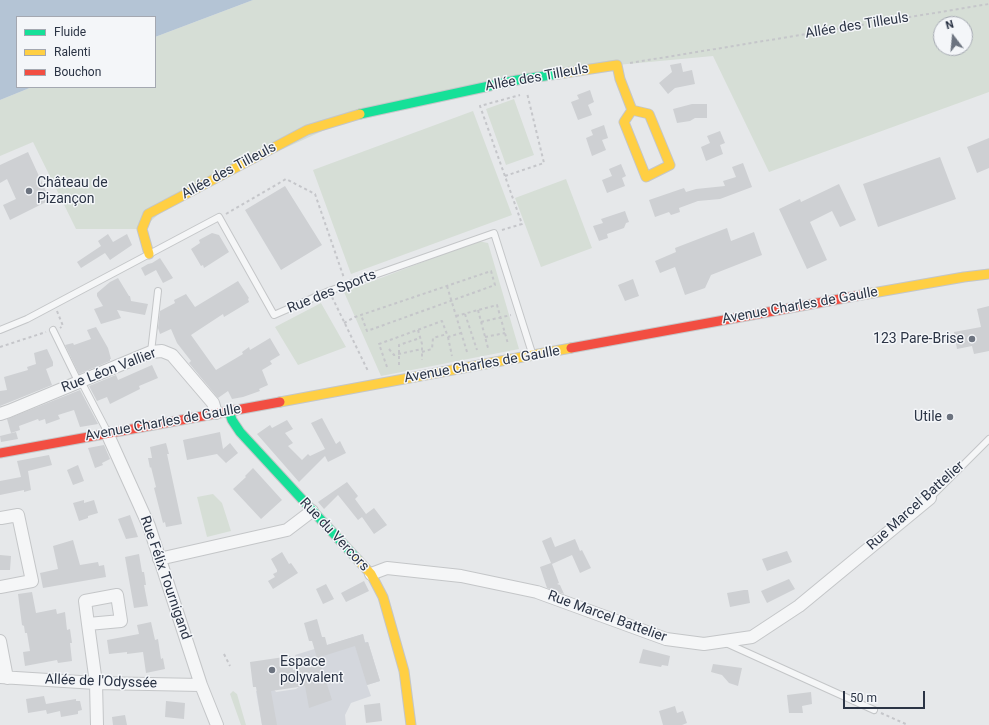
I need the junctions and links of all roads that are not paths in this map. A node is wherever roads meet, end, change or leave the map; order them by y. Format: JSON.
{"nodes":[{"id":1,"x":632,"y":110,"type":"junction"},
{"id":2,"x":150,"y":254,"type":"junction"},
{"id":3,"x":989,"y":269,"type":"edge"},
{"id":4,"x":989,"y":274,"type":"edge"},
{"id":5,"x":964,"y":277,"type":"junction"},
{"id":6,"x":158,"y":291,"type":"dead end"},
{"id":7,"x":0,"y":330,"type":"edge"},
{"id":8,"x":53,"y":330,"type":"road end"},
{"id":9,"x":151,"y":352,"type":"junction"},
{"id":10,"x":533,"y":356,"type":"junction"},
{"id":11,"x":80,"y":381,"type":"junction"},
{"id":12,"x":229,"y":411,"type":"junction"},
{"id":13,"x":216,"y":413,"type":"junction"},
{"id":14,"x":0,"y":414,"type":"edge"},
{"id":15,"x":108,"y":433,"type":"junction"},
{"id":16,"x":989,"y":439,"type":"edge"},
{"id":17,"x":0,"y":453,"type":"edge"},
{"id":18,"x":930,"y":498,"type":"joint"},
{"id":19,"x":312,"y":511,"type":"junction"},
{"id":20,"x":1,"y":518,"type":"dead end"},
{"id":21,"x":159,"y":559,"type":"junction"},
{"id":22,"x":371,"y":574,"type":"junction"},
{"id":23,"x":0,"y":587,"type":"edge"},
{"id":24,"x":88,"y":624,"type":"dead end"},
{"id":25,"x":0,"y":641,"type":"edge"},
{"id":26,"x":722,"y":641,"type":"junction"},
{"id":27,"x":4,"y":678,"type":"edge"},
{"id":28,"x":96,"y":683,"type":"junction"},
{"id":29,"x":201,"y":685,"type":"junction"},
{"id":30,"x":874,"y":710,"type":"road end"},
{"id":31,"x":97,"y":725,"type":"edge"},
{"id":32,"x":217,"y":725,"type":"edge"},
{"id":33,"x":411,"y":725,"type":"edge"}],
"edges":[{"from":1,"to":1,"type":"street"},
{"from":1,"to":2,"type":"street","name":"Allée des Tilleuls"},
{"from":2,"to":7,"type":"lane"},
{"from":2,"to":10,"type":"lane","name":"Rue des Sports"},
{"from":3,"to":5,"type":"street","name":"Avenue Charles de Gaulle"},
{"from":4,"to":5,"type":"street","name":"Avenue Charles de Gaulle"},
{"from":5,"to":10,"type":"street","name":"Avenue Charles de Gaulle"},
{"from":6,"to":9,"type":"lane"},
{"from":8,"to":11,"type":"lane"},
{"from":9,"to":11,"type":"street","name":"Rue Léon Vallier"},
{"from":9,"to":13,"type":"street","name":"Rue Léon Vallier"},
{"from":10,"to":12,"type":"street","name":"Avenue Charles de Gaulle"},
{"from":11,"to":14,"type":"street","name":"Rue Léon Vallier"},
{"from":11,"to":15,"type":"lane"},
{"from":12,"to":13,"type":"street","name":"Avenue Charles de Gaulle"},
{"from":12,"to":19,"type":"street","name":"Rue du Vercors"},
{"from":13,"to":15,"type":"street","name":"Avenue Charles de Gaulle"},
{"from":15,"to":17,"type":"street","name":"Avenue Charles de Gaulle"},
{"from":15,"to":21,"type":"street","name":"Rue Félix Tournigand"},
{"from":16,"to":18,"type":"lane","name":"Rue Marcel Battelier"},
{"from":18,"to":26,"type":"street","name":"Rue Marcel Battelier"},
{"from":19,"to":21,"type":"street"},
{"from":19,"to":22,"type":"street","name":"Rue du Vercors"},
{"from":20,"to":23,"type":"street"},
{"from":21,"to":29,"type":"street","name":"Rue Félix Tournigand"},
{"from":22,"to":26,"type":"street","name":"Rue Marcel Battelier"},
{"from":22,"to":33,"type":"street","name":"Rue du Vercors"},
{"from":24,"to":28,"type":"street"},
{"from":25,"to":27,"type":"street"},
{"from":26,"to":30,"type":"lane"},
{"from":27,"to":28,"type":"street","name":"Allée de l'Odyssée"},
{"from":28,"to":29,"type":"street","name":"Allée de l'Odyssée"},
{"from":28,"to":31,"type":"street"},
{"from":29,"to":32,"type":"street","name":"Rue Félix Tournigand"}]}
